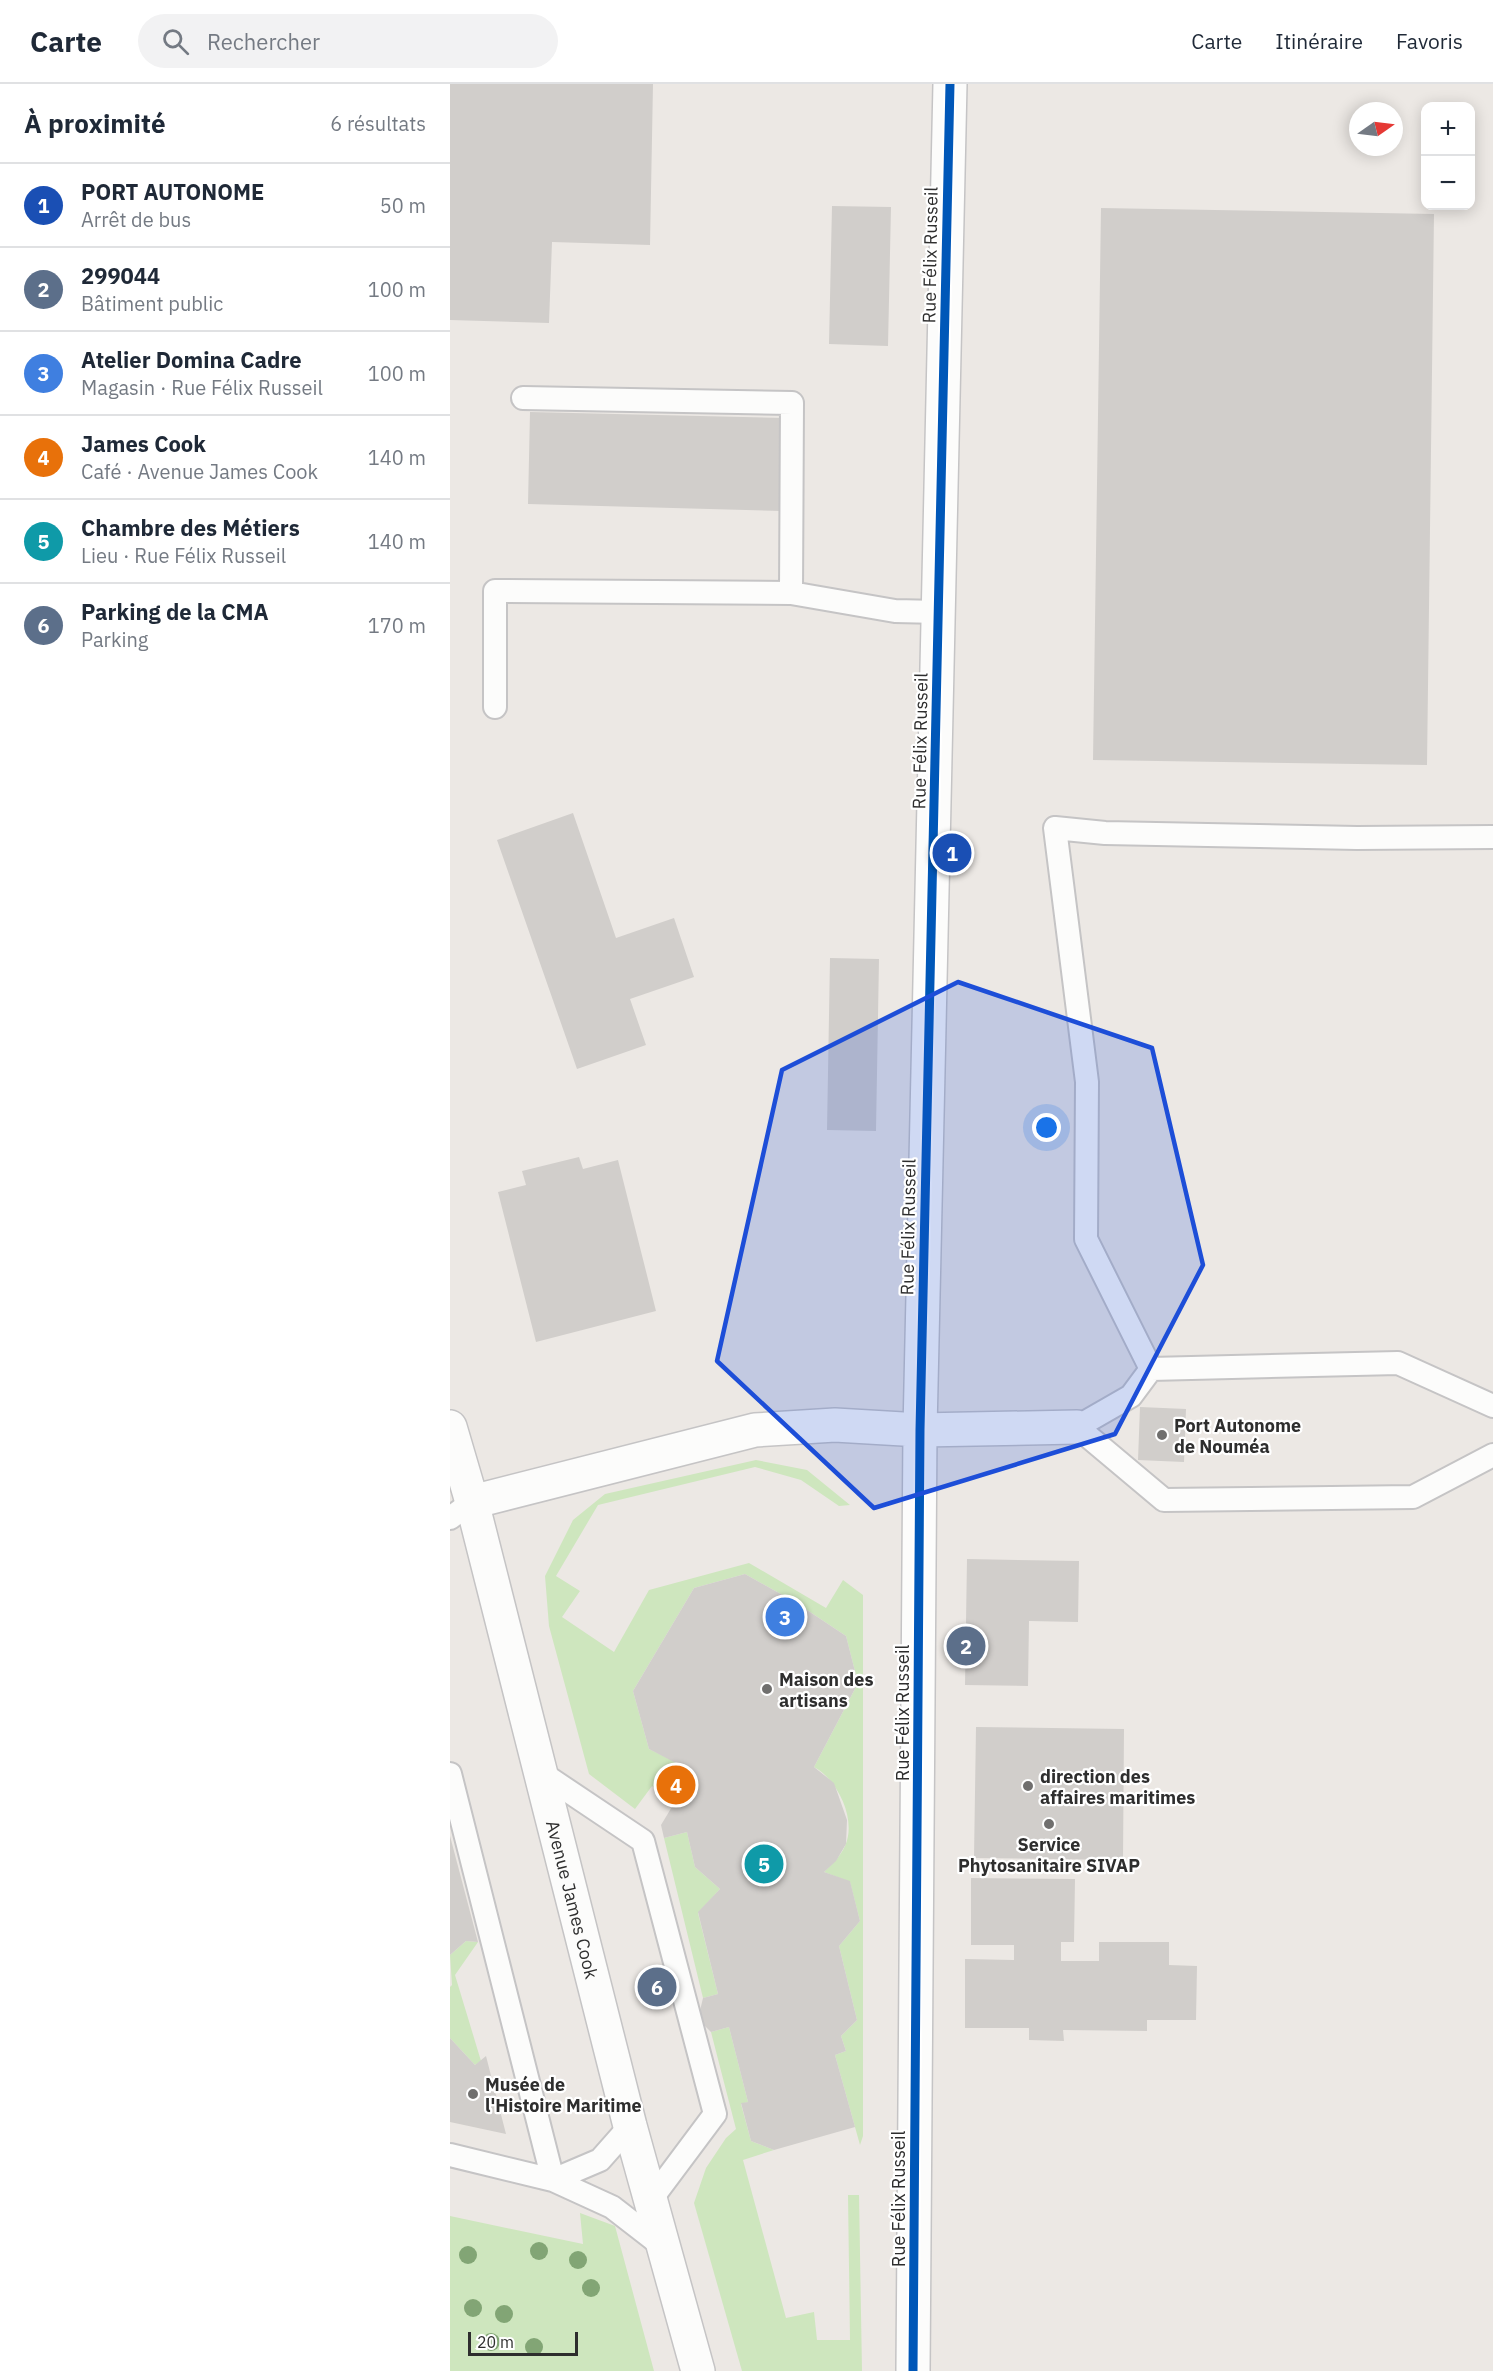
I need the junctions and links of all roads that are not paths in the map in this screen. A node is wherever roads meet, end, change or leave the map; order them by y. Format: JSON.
{"nodes":[{"id":1,"x":950,"y":84,"type":"edge"},
{"id":2,"x":523,"y":398,"type":"dead end"},
{"id":3,"x":790,"y":593,"type":"junction"},
{"id":4,"x":939,"y":612,"type":"junction"},
{"id":5,"x":495,"y":707,"type":"dead end"},
{"id":6,"x":1493,"y":837,"type":"edge"},
{"id":7,"x":1151,"y":1369,"type":"junction"},
{"id":8,"x":1493,"y":1406,"type":"edge"},
{"id":9,"x":450,"y":1427,"type":"edge"},
{"id":10,"x":1077,"y":1427,"type":"junction"},
{"id":11,"x":920,"y":1430,"type":"junction"},
{"id":12,"x":1493,"y":1455,"type":"edge"},
{"id":13,"x":461,"y":1510,"type":"edge"},
{"id":14,"x":540,"y":1772,"type":"junction"},
{"id":15,"x":450,"y":1773,"type":"edge"},
{"id":16,"x":630,"y":2126,"type":"junction"},
{"id":17,"x":450,"y":2155,"type":"edge"},
{"id":18,"x":553,"y":2180,"type":"junction"},
{"id":19,"x":650,"y":2201,"type":"junction"},
{"id":20,"x":661,"y":2245,"type":"junction"},
{"id":21,"x":698,"y":2371,"type":"edge"},
{"id":22,"x":914,"y":2371,"type":"edge"}],
"edges":[{"from":1,"to":4,"type":"street","name":"Rue Félix Russeil"},
{"from":2,"to":3,"type":"lane"},
{"from":3,"to":4,"type":"lane"},
{"from":3,"to":5,"type":"lane"},
{"from":4,"to":11,"type":"street","name":"Rue Félix Russeil"},
{"from":6,"to":7,"type":"lane"},
{"from":7,"to":8,"type":"lane"},
{"from":7,"to":10,"type":"lane"},
{"from":9,"to":13,"type":"street","name":"Avenue James Cook"},
{"from":10,"to":11,"type":"street"},
{"from":10,"to":12,"type":"lane"},
{"from":11,"to":13,"type":"street"},
{"from":11,"to":22,"type":"street","name":"Rue Félix Russeil"},
{"from":13,"to":14,"type":"street","name":"Avenue James Cook"},
{"from":14,"to":16,"type":"street","name":"Avenue James Cook"},
{"from":14,"to":19,"type":"lane"},
{"from":15,"to":18,"type":"lane"},
{"from":16,"to":18,"type":"lane"},
{"from":16,"to":19,"type":"street","name":"Avenue James Cook"},
{"from":17,"to":18,"type":"lane"},
{"from":18,"to":20,"type":"lane"},
{"from":19,"to":20,"type":"street","name":"Avenue James Cook"},
{"from":20,"to":21,"type":"street","name":"Avenue James Cook"}]}
